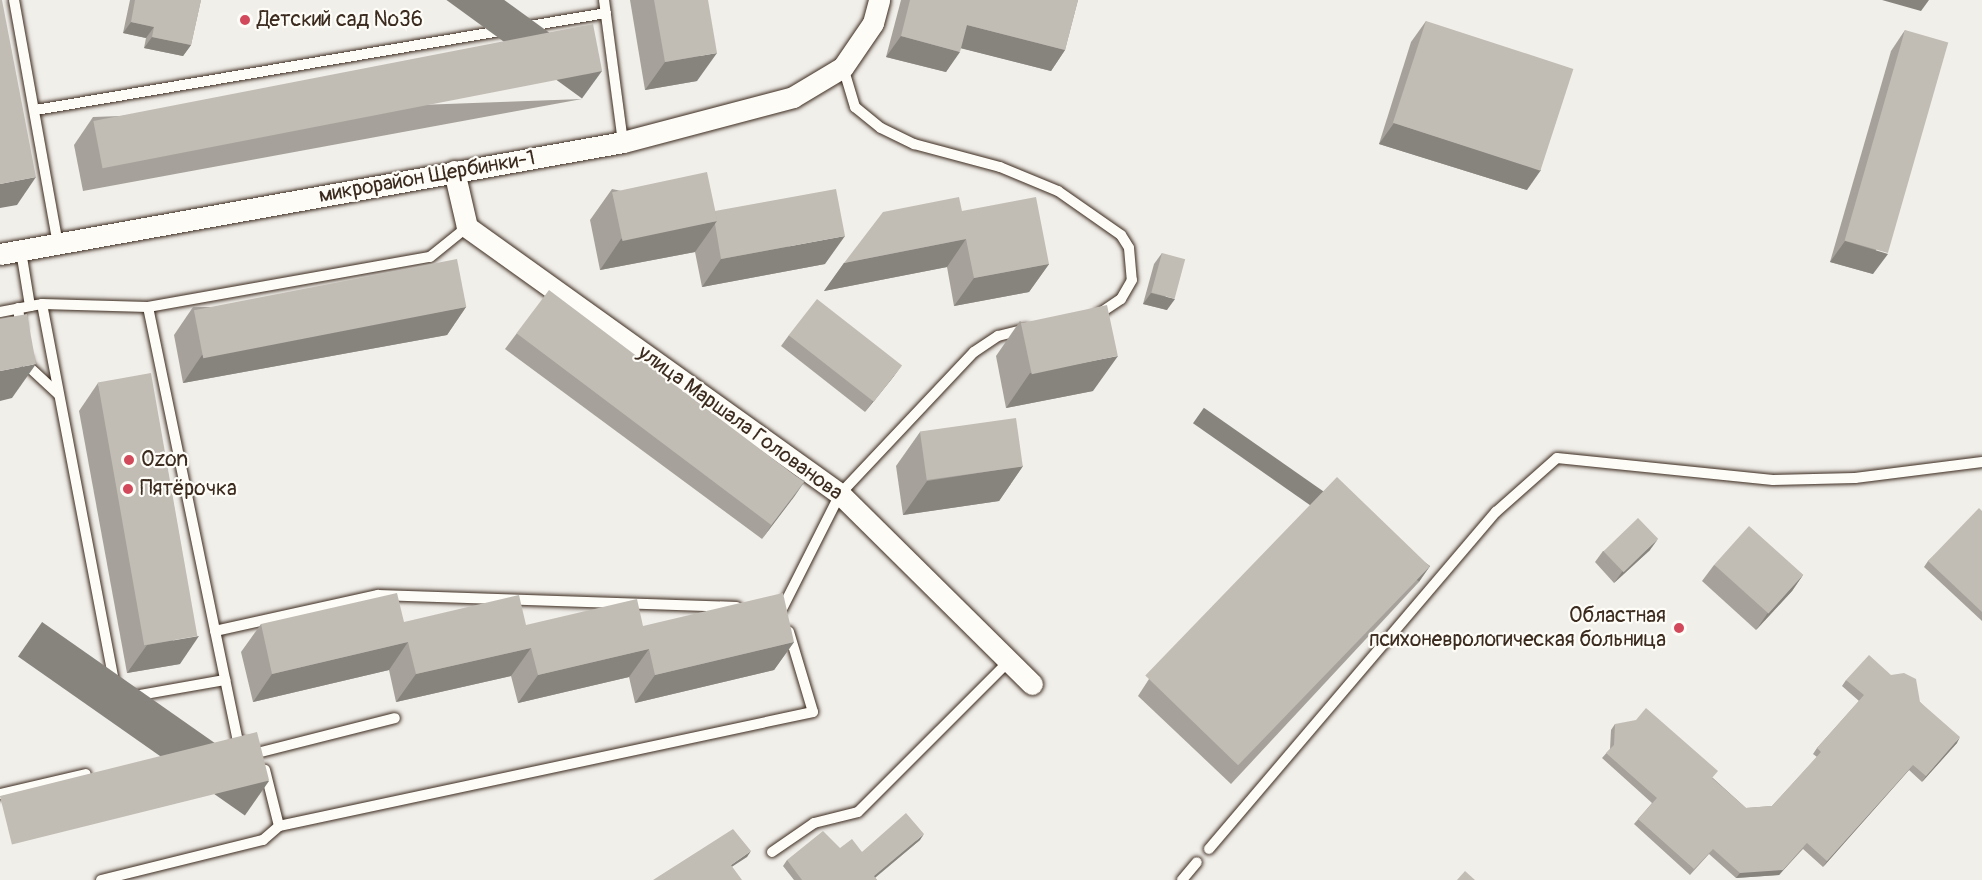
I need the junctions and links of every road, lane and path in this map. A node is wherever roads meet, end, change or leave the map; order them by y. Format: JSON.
{"nodes":[{"id":1,"x":14,"y":0,"type":"edge"},
{"id":2,"x":603,"y":0,"type":"edge"},
{"id":3,"x":879,"y":0,"type":"edge"},
{"id":4,"x":606,"y":13,"type":"junction"},
{"id":5,"x":843,"y":67,"type":"junction"},
{"id":6,"x":36,"y":110,"type":"junction"},
{"id":7,"x":623,"y":142,"type":"junction"},
{"id":8,"x":454,"y":171,"type":"junction"},
{"id":9,"x":467,"y":227,"type":"junction"},
{"id":10,"x":58,"y":244,"type":"junction"},
{"id":11,"x":10,"y":253,"type":"edge"},
{"id":12,"x":42,"y":304,"type":"junction"},
{"id":13,"x":30,"y":306,"type":"junction"},
{"id":14,"x":148,"y":307,"type":"junction"},
{"id":15,"x":18,"y":309,"type":"junction"},
{"id":16,"x":0,"y":312,"type":"edge"},
{"id":17,"x":1082,"y":319,"type":"edge"},
{"id":18,"x":1037,"y":327,"type":"edge"},
{"id":19,"x":58,"y":394,"type":"junction"},
{"id":20,"x":1982,"y":462,"type":"edge"},
{"id":21,"x":840,"y":494,"type":"junction"},
{"id":22,"x":782,"y":609,"type":"junction"},
{"id":23,"x":215,"y":631,"type":"junction"},
{"id":24,"x":1009,"y":660,"type":"junction"},
{"id":25,"x":225,"y":680,"type":"junction"},
{"id":26,"x":1032,"y":684,"type":"dead end"},
{"id":27,"x":395,"y":718,"type":"dead end"},
{"id":28,"x":261,"y":752,"type":"junction"},
{"id":29,"x":98,"y":771,"type":"edge"},
{"id":30,"x":0,"y":794,"type":"edge"},
{"id":31,"x":279,"y":826,"type":"junction"},
{"id":32,"x":1209,"y":849,"type":"dead end"},
{"id":33,"x":772,"y":852,"type":"dead end"},
{"id":34,"x":1197,"y":862,"type":"dead end"},
{"id":35,"x":101,"y":880,"type":"edge"},
{"id":36,"x":1182,"y":880,"type":"edge"}],
"edges":[{"from":1,"to":6,"type":"lane"},
{"from":2,"to":4,"type":"lane"},
{"from":3,"to":5,"type":"street"},
{"from":4,"to":6,"type":"lane"},
{"from":4,"to":7,"type":"lane"},
{"from":5,"to":7,"type":"street","name":"микрорайон Щербинки-1"},
{"from":5,"to":17,"type":"lane"},
{"from":6,"to":10,"type":"lane"},
{"from":7,"to":8,"type":"street","name":"микрорайон Щербинки-1"},
{"from":8,"to":9,"type":"street"},
{"from":8,"to":10,"type":"street","name":"микрорайон Щербинки-1"},
{"from":9,"to":14,"type":"lane"},
{"from":9,"to":21,"type":"street","name":"улица Маршала Голованова"},
{"from":10,"to":11,"type":"street","name":"микрорайон Щербинки-1"},
{"from":11,"to":13,"type":"lane"},
{"from":12,"to":13,"type":"lane"},
{"from":12,"to":14,"type":"lane"},
{"from":12,"to":19,"type":"lane"},
{"from":13,"to":15,"type":"lane"},
{"from":14,"to":23,"type":"lane"},
{"from":15,"to":16,"type":"lane"},
{"from":15,"to":19,"type":"lane"},
{"from":18,"to":21,"type":"lane"},
{"from":19,"to":25,"type":"lane"},
{"from":20,"to":32,"type":"lane"},
{"from":21,"to":22,"type":"lane"},
{"from":21,"to":24,"type":"street","name":"улица Маршала Голованова"},
{"from":22,"to":23,"type":"lane"},
{"from":22,"to":31,"type":"lane"},
{"from":23,"to":25,"type":"lane"},
{"from":24,"to":26,"type":"street","name":"улица Маршала Голованова"},
{"from":24,"to":33,"type":"lane"},
{"from":25,"to":28,"type":"lane"},
{"from":27,"to":28,"type":"lane"},
{"from":28,"to":31,"type":"lane"},
{"from":29,"to":30,"type":"lane"},
{"from":31,"to":35,"type":"lane"},
{"from":34,"to":36,"type":"lane"}]}
